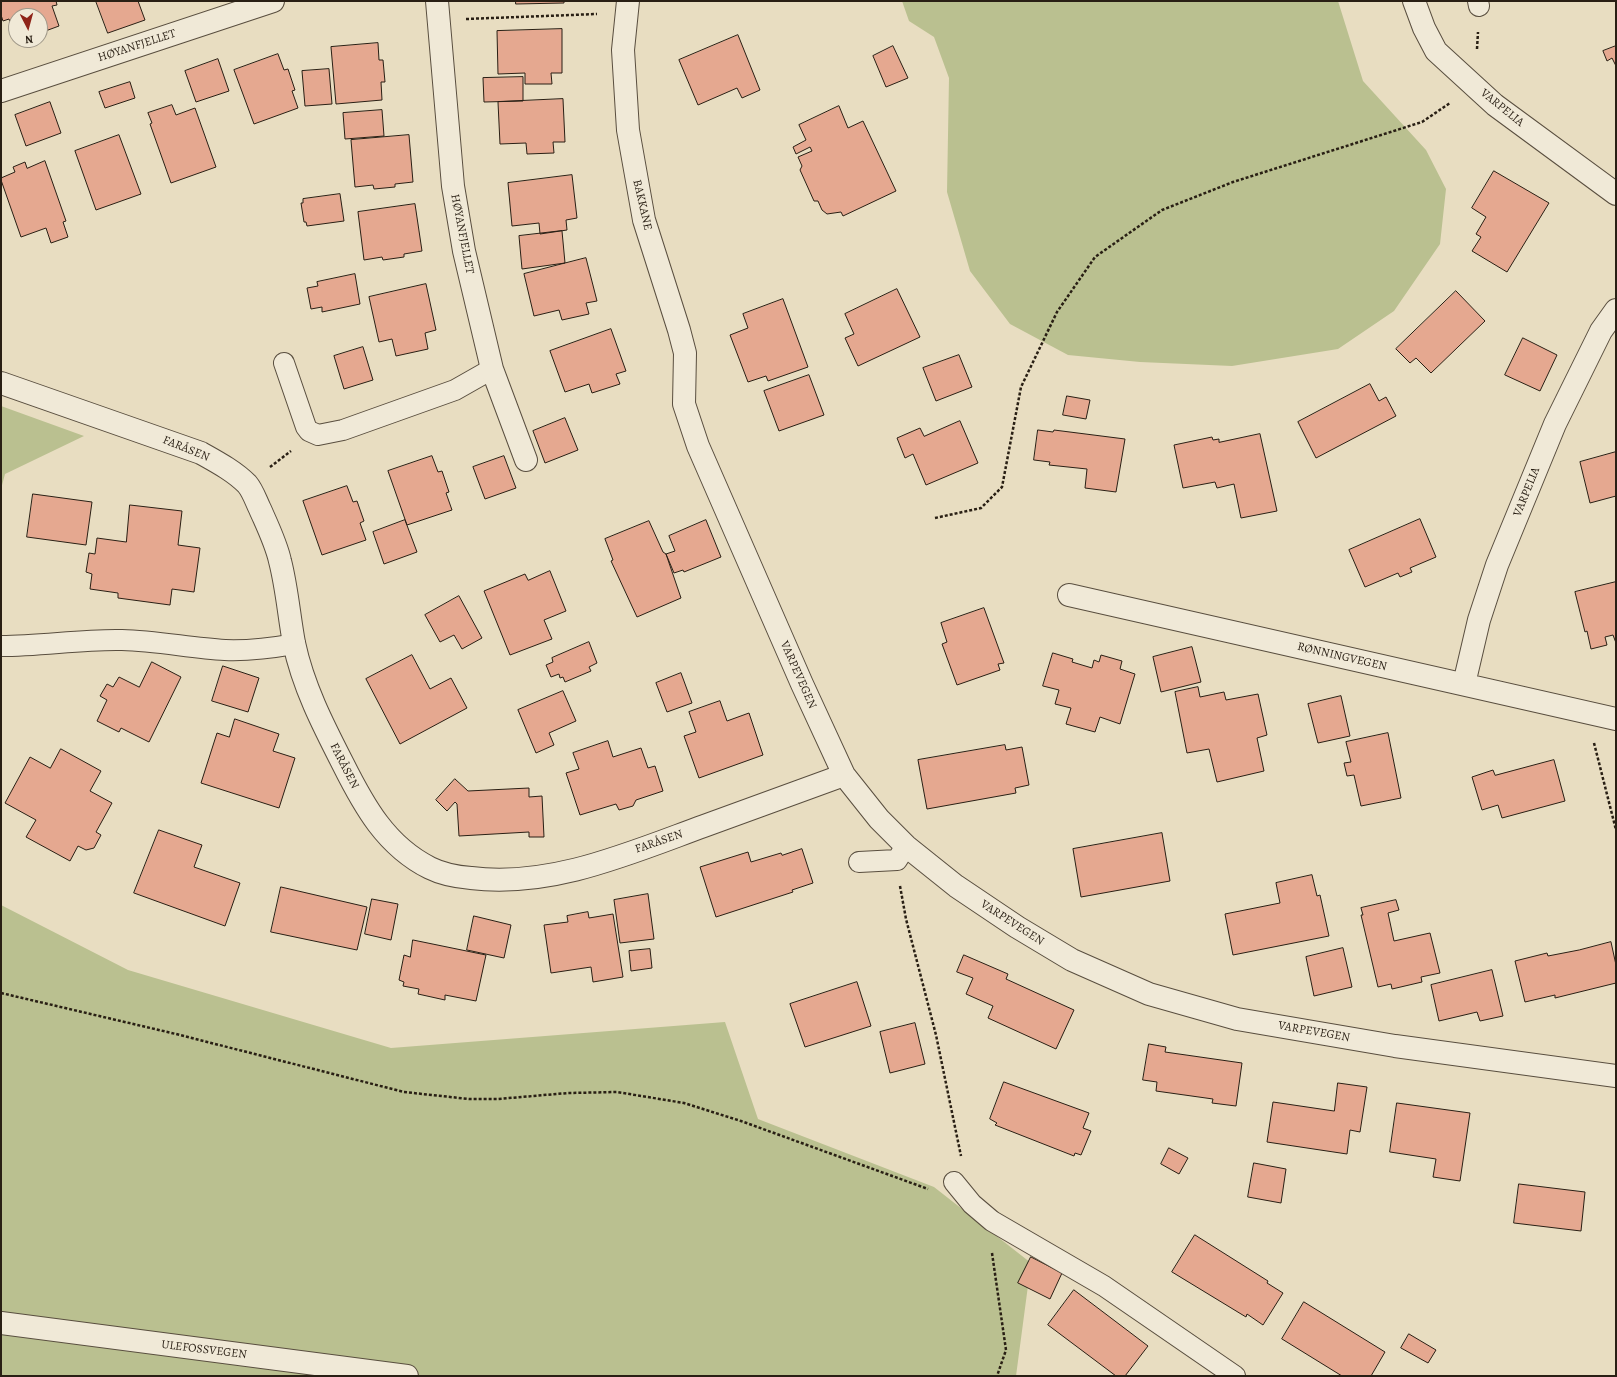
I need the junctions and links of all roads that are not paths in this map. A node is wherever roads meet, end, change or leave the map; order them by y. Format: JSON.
{"nodes":[{"id":1,"x":273,"y":1,"type":"edge"},
{"id":2,"x":1414,"y":1,"type":"edge"},
{"id":3,"x":627,"y":7,"type":"edge"},
{"id":4,"x":438,"y":11,"type":"edge"},
{"id":5,"x":1,"y":91,"type":"edge"},
{"id":6,"x":1616,"y":194,"type":"edge"},
{"id":7,"x":1616,"y":310,"type":"edge"},
{"id":8,"x":284,"y":363,"type":"dead end"},
{"id":9,"x":492,"y":369,"type":"junction"},
{"id":10,"x":1,"y":383,"type":"edge"},
{"id":11,"x":684,"y":404,"type":"joint"},
{"id":12,"x":526,"y":460,"type":"dead end"},
{"id":13,"x":1069,"y":595,"type":"dead end"},
{"id":14,"x":295,"y":644,"type":"junction"},
{"id":15,"x":1,"y":646,"type":"edge"},
{"id":16,"x":1464,"y":684,"type":"junction"},
{"id":17,"x":1616,"y":718,"type":"edge"},
{"id":18,"x":844,"y":776,"type":"junction"},
{"id":19,"x":902,"y":853,"type":"junction"},
{"id":20,"x":859,"y":862,"type":"dead end"},
{"id":21,"x":1616,"y":1076,"type":"edge"},
{"id":22,"x":954,"y":1182,"type":"road end"},
{"id":23,"x":1,"y":1323,"type":"edge"},
{"id":24,"x":408,"y":1376,"type":"edge"},
{"id":25,"x":1235,"y":1376,"type":"edge"}],
"edges":[{"from":1,"to":5,"type":"street","name":"HØYANFJELLET"},
{"from":2,"to":6,"type":"street","name":"VARPELIA"},
{"from":3,"to":11,"type":"street","name":"BAKKANE"},
{"from":4,"to":9,"type":"street","name":"HØYANFJELLET"},
{"from":7,"to":16,"type":"street","name":"VARPELIA"},
{"from":8,"to":9,"type":"lane"},
{"from":9,"to":12,"type":"street","name":"HØYANFJELLET"},
{"from":10,"to":14,"type":"street","name":"FARÅSEN"},
{"from":11,"to":18,"type":"street","name":"VARPEVEGEN"},
{"from":13,"to":16,"type":"street","name":"RØNNINGVEGEN"},
{"from":14,"to":15,"type":"lane"},
{"from":14,"to":18,"type":"street","name":"FARÅSEN"},
{"from":16,"to":17,"type":"street","name":"RØNNINGVEGEN"},
{"from":18,"to":19,"type":"street","name":"VARPEVEGEN"},
{"from":19,"to":20,"type":"lane"},
{"from":19,"to":21,"type":"street","name":"VARPEVEGEN"},
{"from":22,"to":25,"type":"lane"},
{"from":23,"to":24,"type":"street","name":"ULEFOSSVEGEN"}]}
